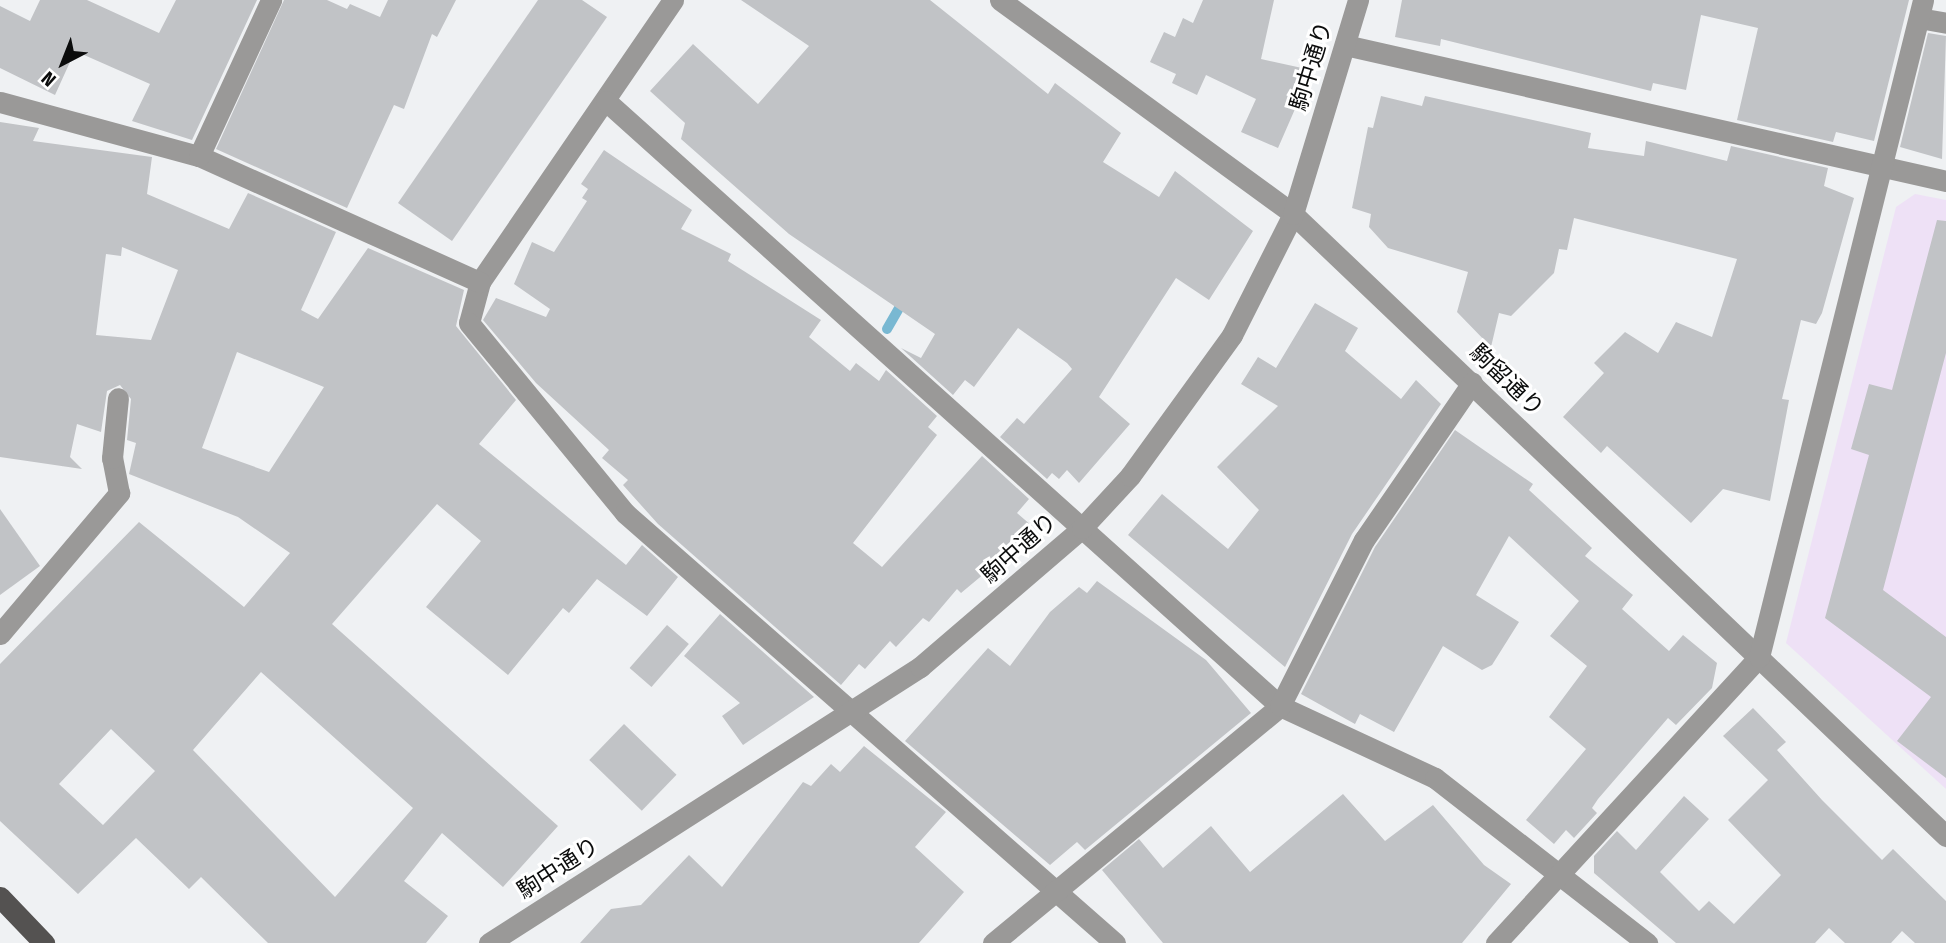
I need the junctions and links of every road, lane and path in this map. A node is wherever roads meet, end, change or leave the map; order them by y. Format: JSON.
{"nodes":[{"id":1,"x":271,"y":0,"type":"edge"},
{"id":2,"x":673,"y":0,"type":"edge"},
{"id":3,"x":1000,"y":0,"type":"edge"},
{"id":4,"x":1358,"y":0,"type":"edge"},
{"id":5,"x":1921,"y":9,"type":"edge"},
{"id":6,"x":1946,"y":23,"type":"edge"},
{"id":7,"x":1345,"y":45,"type":"junction"},
{"id":8,"x":606,"y":101,"type":"junction"},
{"id":9,"x":0,"y":102,"type":"edge"},
{"id":10,"x":199,"y":156,"type":"junction"},
{"id":11,"x":1880,"y":166,"type":"junction"},
{"id":12,"x":1946,"y":181,"type":"edge"},
{"id":13,"x":1293,"y":214,"type":"junction"},
{"id":14,"x":480,"y":282,"type":"junction"},
{"id":15,"x":1472,"y":383,"type":"junction"},
{"id":16,"x":118,"y":398,"type":"dead end"},
{"id":17,"x":1082,"y":528,"type":"junction"},
{"id":18,"x":0,"y":634,"type":"edge"},
{"id":19,"x":1759,"y":657,"type":"junction"},
{"id":20,"x":1280,"y":706,"type":"junction"},
{"id":21,"x":849,"y":713,"type":"junction"},
{"id":22,"x":1946,"y":836,"type":"edge"},
{"id":23,"x":1560,"y":874,"type":"junction"},
{"id":24,"x":1056,"y":887,"type":"junction"},
{"id":25,"x":0,"y":897,"type":"edge"},
{"id":26,"x":44,"y":943,"type":"edge"},
{"id":27,"x":489,"y":943,"type":"edge"},
{"id":28,"x":993,"y":943,"type":"edge"},
{"id":29,"x":1115,"y":943,"type":"edge"},
{"id":30,"x":1496,"y":943,"type":"edge"},
{"id":31,"x":1647,"y":943,"type":"edge"}],
"edges":[{"from":1,"to":10,"type":"street"},
{"from":2,"to":8,"type":"street"},
{"from":3,"to":13,"type":"street","name":"駒留通り"},
{"from":4,"to":7,"type":"street","name":"駒中通り"},
{"from":5,"to":6,"type":"street"},
{"from":5,"to":11,"type":"street"},
{"from":7,"to":11,"type":"street"},
{"from":7,"to":13,"type":"street","name":"駒中通り"},
{"from":8,"to":14,"type":"street"},
{"from":8,"to":17,"type":"street"},
{"from":9,"to":10,"type":"street"},
{"from":10,"to":14,"type":"street"},
{"from":11,"to":12,"type":"street"},
{"from":11,"to":19,"type":"street"},
{"from":13,"to":15,"type":"street","name":"駒留通り"},
{"from":13,"to":17,"type":"street","name":"駒中通り"},
{"from":14,"to":21,"type":"street"},
{"from":15,"to":19,"type":"street","name":"駒留通り"},
{"from":15,"to":20,"type":"street"},
{"from":16,"to":18,"type":"street"},
{"from":17,"to":20,"type":"street"},
{"from":17,"to":21,"type":"street","name":"駒中通り"},
{"from":19,"to":22,"type":"street","name":"駒留通り"},
{"from":19,"to":23,"type":"street"},
{"from":20,"to":23,"type":"street"},
{"from":20,"to":24,"type":"street"},
{"from":21,"to":24,"type":"street"},
{"from":21,"to":27,"type":"street","name":"駒中通り"},
{"from":23,"to":30,"type":"street"},
{"from":23,"to":31,"type":"street"},
{"from":24,"to":28,"type":"street"},
{"from":24,"to":29,"type":"street"},
{"from":25,"to":26,"type":"main road"}]}
